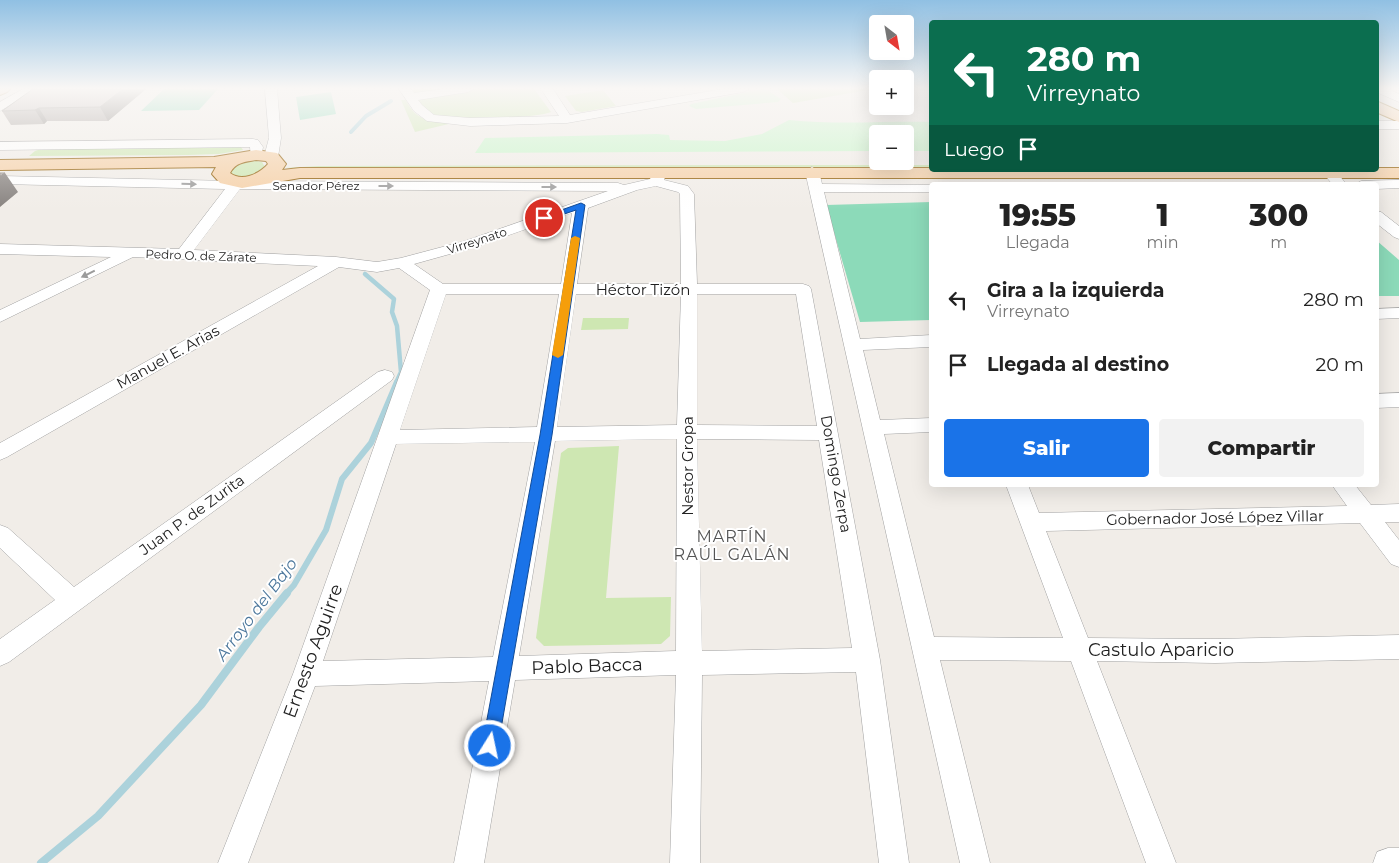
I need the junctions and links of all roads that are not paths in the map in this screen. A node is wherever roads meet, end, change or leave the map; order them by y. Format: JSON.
{"nodes":[{"id":1,"x":275,"y":129,"type":"edge"},
{"id":2,"x":0,"y":146,"type":"edge"},
{"id":3,"x":29,"y":146,"type":"junction"},
{"id":4,"x":268,"y":158,"type":"junction"},
{"id":5,"x":1379,"y":158,"type":"edge"},
{"id":6,"x":233,"y":160,"type":"junction"},
{"id":7,"x":869,"y":161,"type":"edge"},
{"id":8,"x":914,"y":161,"type":"edge"},
{"id":9,"x":929,"y":161,"type":"edge"},
{"id":10,"x":1399,"y":162,"type":"edge"},
{"id":11,"x":2,"y":171,"type":"edge"},
{"id":12,"x":1247,"y":172,"type":"edge"},
{"id":13,"x":1308,"y":172,"type":"edge"},
{"id":14,"x":1399,"y":172,"type":"edge"},
{"id":15,"x":1346,"y":177,"type":"edge"},
{"id":16,"x":261,"y":178,"type":"junction"},
{"id":17,"x":658,"y":178,"type":"junction"},
{"id":18,"x":814,"y":180,"type":"junction"},
{"id":19,"x":232,"y":182,"type":"junction"},
{"id":20,"x":1399,"y":184,"type":"edge"},
{"id":21,"x":633,"y":187,"type":"junction"},
{"id":22,"x":929,"y":188,"type":"edge"},
{"id":23,"x":581,"y":205,"type":"junction"},
{"id":24,"x":1379,"y":217,"type":"edge"},
{"id":25,"x":1399,"y":234,"type":"edge"},
{"id":26,"x":0,"y":249,"type":"edge"},
{"id":27,"x":131,"y":253,"type":"junction"},
{"id":28,"x":183,"y":254,"type":"junction"},
{"id":29,"x":336,"y":262,"type":"junction"},
{"id":30,"x":402,"y":263,"type":"junction"},
{"id":31,"x":439,"y":289,"type":"junction"},
{"id":32,"x":803,"y":289,"type":"joint"},
{"id":33,"x":567,"y":290,"type":"junction"},
{"id":34,"x":689,"y":290,"type":"junction"},
{"id":35,"x":1399,"y":313,"type":"edge"},
{"id":36,"x":1379,"y":314,"type":"edge"},
{"id":37,"x":0,"y":316,"type":"edge"},
{"id":38,"x":929,"y":341,"type":"edge"},
{"id":39,"x":852,"y":346,"type":"junction"},
{"id":40,"x":385,"y":376,"type":"dead end"},
{"id":41,"x":1399,"y":400,"type":"edge"},
{"id":42,"x":1379,"y":401,"type":"edge"},
{"id":43,"x":929,"y":425,"type":"edge"},
{"id":44,"x":871,"y":427,"type":"junction"},
{"id":45,"x":687,"y":432,"type":"junction"},
{"id":46,"x":828,"y":433,"type":"junction"},
{"id":47,"x":546,"y":435,"type":"junction"},
{"id":48,"x":388,"y":437,"type":"junction"},
{"id":49,"x":0,"y":452,"type":"edge"},
{"id":50,"x":1018,"y":487,"type":"edge"},
{"id":51,"x":1345,"y":487,"type":"edge"},
{"id":52,"x":1399,"y":513,"type":"edge"},
{"id":53,"x":1366,"y":515,"type":"junction"},
{"id":54,"x":1031,"y":522,"type":"junction"},
{"id":55,"x":0,"y":534,"type":"edge"},
{"id":56,"x":1399,"y":557,"type":"edge"},
{"id":57,"x":73,"y":602,"type":"junction"},
{"id":58,"x":1399,"y":647,"type":"edge"},
{"id":59,"x":924,"y":648,"type":"junction"},
{"id":60,"x":1080,"y":650,"type":"junction"},
{"id":61,"x":0,"y":654,"type":"edge"},
{"id":62,"x":867,"y":660,"type":"junction"},
{"id":63,"x":688,"y":663,"type":"junction"},
{"id":64,"x":504,"y":668,"type":"junction"},
{"id":65,"x":306,"y":674,"type":"junction"},
{"id":66,"x":233,"y":863,"type":"edge"},
{"id":67,"x":469,"y":863,"type":"edge"},
{"id":68,"x":685,"y":863,"type":"edge"},
{"id":69,"x":894,"y":863,"type":"edge"},
{"id":70,"x":975,"y":863,"type":"edge"},
{"id":71,"x":1160,"y":863,"type":"edge"},
{"id":72,"x":1388,"y":863,"type":"edge"},
{"id":73,"x":1399,"y":863,"type":"edge"}],
"edges":[{"from":1,"to":4,"type":"street"},
{"from":2,"to":3,"type":"street"},
{"from":3,"to":4,"type":"street"},
{"from":3,"to":11,"type":"street"},
{"from":4,"to":6,"type":"main road"},
{"from":4,"to":7,"type":"main road"},
{"from":4,"to":16,"type":"main road"},
{"from":5,"to":10,"type":"main road"},
{"from":6,"to":11,"type":"main road"},
{"from":6,"to":19,"type":"main road"},
{"from":8,"to":9,"type":"main road"},
{"from":11,"to":19,"type":"main road","one_way":true},
{"from":12,"to":18,"type":"main road"},
{"from":13,"to":15,"type":"main road"},
{"from":14,"to":15,"type":"main road"},
{"from":15,"to":20,"type":"street"},
{"from":16,"to":17,"type":"main road"},
{"from":16,"to":19,"type":"main road"},
{"from":17,"to":18,"type":"main road"},
{"from":17,"to":21,"type":"street","name":"Virreynato"},
{"from":17,"to":34,"type":"street","name":"Nestor Gropa"},
{"from":18,"to":22,"type":"street"},
{"from":18,"to":39,"type":"street"},
{"from":19,"to":21,"type":"street","name":"Senador Pérez","one_way":true},
{"from":19,"to":28,"type":"street"},
{"from":21,"to":23,"type":"street","name":"Virreynato"},
{"from":23,"to":30,"type":"street","name":"Virreynato"},
{"from":23,"to":33,"type":"street"},
{"from":24,"to":25,"type":"street"},
{"from":26,"to":27,"type":"street","name":"Pedro O. de Zárate"},
{"from":27,"to":28,"type":"street","name":"Pedro O. de Zárate"},
{"from":27,"to":37,"type":"street","one_way":true},
{"from":28,"to":29,"type":"street","name":"Pedro O. de Zárate"},
{"from":29,"to":30,"type":"street","name":"Pedro O. de Zárate"},
{"from":29,"to":49,"type":"street","name":"Manuel E. Arias"},
{"from":30,"to":31,"type":"street"},
{"from":31,"to":33,"type":"street","name":"Héctor Tizón"},
{"from":31,"to":48,"type":"street","name":"Ernesto Aguirre"},
{"from":32,"to":34,"type":"street","name":"Héctor Tizón"},
{"from":32,"to":46,"type":"street","name":"Domingo Zerpa"},
{"from":33,"to":34,"type":"street","name":"Héctor Tizón"},
{"from":33,"to":47,"type":"street"},
{"from":34,"to":45,"type":"street","name":"Nestor Gropa"},
{"from":35,"to":36,"type":"street"},
{"from":38,"to":39,"type":"street"},
{"from":39,"to":44,"type":"street"},
{"from":40,"to":57,"type":"street","name":"Juan P. de Zurita"},
{"from":41,"to":42,"type":"street"},
{"from":43,"to":44,"type":"street"},
{"from":44,"to":59,"type":"street"},
{"from":45,"to":46,"type":"street"},
{"from":45,"to":47,"type":"street"},
{"from":45,"to":63,"type":"street","name":"Nestor Gropa"},
{"from":46,"to":62,"type":"street","name":"Domingo Zerpa"},
{"from":47,"to":48,"type":"street"},
{"from":47,"to":64,"type":"street"},
{"from":48,"to":65,"type":"street","name":"Ernesto Aguirre"},
{"from":50,"to":54,"type":"street"},
{"from":51,"to":53,"type":"street"},
{"from":52,"to":53,"type":"street","name":"Gobernador José López Villar"},
{"from":53,"to":54,"type":"street","name":"Gobernador José López Villar"},
{"from":53,"to":56,"type":"street"},
{"from":54,"to":60,"type":"street"},
{"from":55,"to":57,"type":"street"},
{"from":57,"to":61,"type":"street","name":"Juan P. de Zurita"},
{"from":58,"to":60,"type":"street","name":"Castulo Aparicio"},
{"from":59,"to":60,"type":"street","name":"Castulo Aparicio"},
{"from":59,"to":70,"type":"street"},
{"from":60,"to":71,"type":"street"},
{"from":62,"to":63,"type":"street","name":"Pablo Bacca"},
{"from":62,"to":69,"type":"street","name":"Domingo Zerpa"},
{"from":63,"to":64,"type":"street","name":"Pablo Bacca"},
{"from":63,"to":68,"type":"street","name":"Nestor Gropa"},
{"from":64,"to":65,"type":"street","name":"Pablo Bacca"},
{"from":64,"to":67,"type":"street"},
{"from":65,"to":66,"type":"street","name":"Ernesto Aguirre"},
{"from":72,"to":73,"type":"street"}]}
